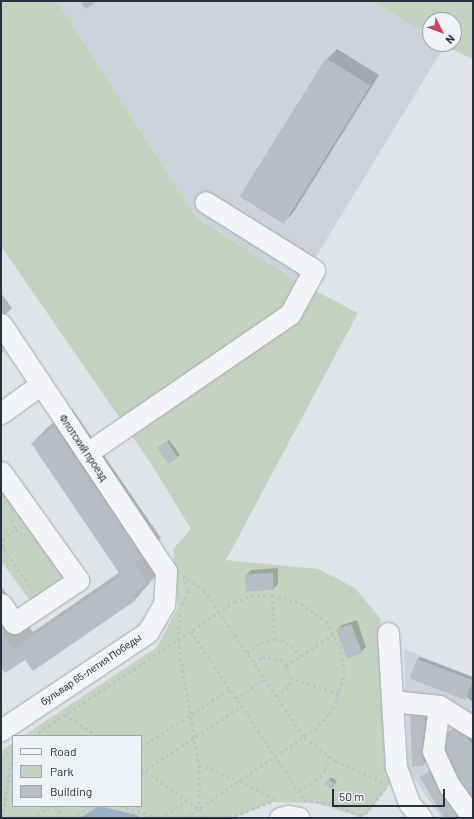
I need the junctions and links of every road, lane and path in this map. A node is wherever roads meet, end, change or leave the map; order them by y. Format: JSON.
{"nodes":[{"id":1,"x":205,"y":202,"type":"dead end"},
{"id":2,"x":1,"y":324,"type":"edge"},
{"id":3,"x":41,"y":384,"type":"junction"},
{"id":4,"x":1,"y":412,"type":"edge"},
{"id":5,"x":87,"y":454,"type":"junction"},
{"id":6,"x":1,"y":472,"type":"edge"},
{"id":7,"x":16,"y":529,"type":"dead end"},
{"id":8,"x":1,"y":540,"type":"edge"},
{"id":9,"x":173,"y":573,"type":"junction"},
{"id":10,"x":35,"y":593,"type":"dead end"},
{"id":11,"x":272,"y":594,"type":"junction"},
{"id":12,"x":1,"y":604,"type":"edge"},
{"id":13,"x":220,"y":612,"type":"junction"},
{"id":14,"x":191,"y":631,"type":"junction"},
{"id":15,"x":388,"y":633,"type":"dead end"},
{"id":16,"x":334,"y":634,"type":"junction"},
{"id":17,"x":178,"y":640,"type":"junction"},
{"id":18,"x":274,"y":640,"type":"junction"},
{"id":19,"x":247,"y":652,"type":"junction"},
{"id":20,"x":301,"y":656,"type":"junction"},
{"id":21,"x":253,"y":662,"type":"junction"},
{"id":22,"x":286,"y":665,"type":"junction"},
{"id":23,"x":264,"y":678,"type":"junction"},
{"id":24,"x":290,"y":678,"type":"junction"},
{"id":25,"x":230,"y":689,"type":"junction"},
{"id":26,"x":340,"y":694,"type":"junction"},
{"id":27,"x":277,"y":697,"type":"junction"},
{"id":28,"x":236,"y":699,"type":"junction"},
{"id":29,"x":393,"y":701,"type":"junction"},
{"id":30,"x":241,"y":706,"type":"junction"},
{"id":31,"x":439,"y":706,"type":"junction"},
{"id":32,"x":65,"y":714,"type":"junction"},
{"id":33,"x":191,"y":716,"type":"junction"},
{"id":34,"x":473,"y":727,"type":"edge"},
{"id":35,"x":1,"y":730,"type":"edge"},
{"id":36,"x":34,"y":735,"type":"edge"},
{"id":37,"x":95,"y":735,"type":"edge"},
{"id":38,"x":194,"y":738,"type":"junction"},
{"id":39,"x":305,"y":738,"type":"junction"},
{"id":40,"x":142,"y":746,"type":"edge"},
{"id":41,"x":12,"y":751,"type":"edge"},
{"id":42,"x":12,"y":756,"type":"edge"},
{"id":43,"x":329,"y":756,"type":"junction"},
{"id":44,"x":1,"y":758,"type":"edge"},
{"id":45,"x":276,"y":758,"type":"junction"},
{"id":46,"x":199,"y":765,"type":"junction"},
{"id":47,"x":142,"y":768,"type":"edge"},
{"id":48,"x":145,"y":770,"type":"junction"},
{"id":49,"x":142,"y":772,"type":"edge"},
{"id":50,"x":240,"y":781,"type":"junction"},
{"id":51,"x":299,"y":791,"type":"junction"},
{"id":52,"x":186,"y":801,"type":"junction"},
{"id":53,"x":281,"y":806,"type":"edge"},
{"id":54,"x":302,"y":806,"type":"edge"},
{"id":55,"x":48,"y":807,"type":"edge"},
{"id":56,"x":56,"y":807,"type":"edge"},
{"id":57,"x":88,"y":807,"type":"edge"},
{"id":58,"x":123,"y":807,"type":"edge"},
{"id":59,"x":200,"y":809,"type":"junction"},
{"id":60,"x":2,"y":818,"type":"edge"},
{"id":61,"x":32,"y":818,"type":"edge"},
{"id":62,"x":63,"y":818,"type":"edge"},
{"id":63,"x":72,"y":818,"type":"edge"},
{"id":64,"x":161,"y":818,"type":"edge"},
{"id":65,"x":186,"y":818,"type":"edge"},
{"id":66,"x":204,"y":818,"type":"edge"},
{"id":67,"x":229,"y":818,"type":"edge"},
{"id":68,"x":421,"y":818,"type":"edge"},
{"id":69,"x":472,"y":818,"type":"edge"}],
"edges":[{"from":1,"to":5,"type":"street"},
{"from":2,"to":3,"type":"street","name":"Флотский проезд"},
{"from":3,"to":4,"type":"street"},
{"from":3,"to":5,"type":"street","name":"Флотский проезд"},
{"from":5,"to":9,"type":"street","name":"Флотский проезд"},
{"from":6,"to":12,"type":"street"},
{"from":7,"to":8,"type":"path"},
{"from":8,"to":10,"type":"path"},
{"from":9,"to":13,"type":"path"},
{"from":9,"to":35,"type":"street","name":"бульвар 65-летия Победы"},
{"from":11,"to":13,"type":"path"},
{"from":11,"to":16,"type":"path"},
{"from":11,"to":18,"type":"path"},
{"from":13,"to":14,"type":"path"},
{"from":13,"to":19,"type":"path"},
{"from":14,"to":17,"type":"path"},
{"from":14,"to":25,"type":"path"},
{"from":15,"to":29,"type":"street"},
{"from":16,"to":20,"type":"path"},
{"from":16,"to":26,"type":"path"},
{"from":17,"to":32,"type":"path"},
{"from":17,"to":33,"type":"path"},
{"from":18,"to":19,"type":"path"},
{"from":18,"to":20,"type":"path"},
{"from":19,"to":21,"type":"path"},
{"from":20,"to":22,"type":"path"},
{"from":21,"to":22,"type":"path"},
{"from":21,"to":23,"type":"path"},
{"from":22,"to":24,"type":"path"},
{"from":23,"to":27,"type":"path"},
{"from":23,"to":28,"type":"path"},
{"from":24,"to":26,"type":"path"},
{"from":24,"to":27,"type":"path"},
{"from":25,"to":28,"type":"path"},
{"from":25,"to":33,"type":"path"},
{"from":26,"to":39,"type":"path"},
{"from":27,"to":39,"type":"path"},
{"from":28,"to":30,"type":"path"},
{"from":29,"to":31,"type":"street"},
{"from":29,"to":68,"type":"street"},
{"from":30,"to":38,"type":"path"},
{"from":30,"to":45,"type":"path"},
{"from":31,"to":34,"type":"street"},
{"from":31,"to":69,"type":"street"},
{"from":32,"to":36,"type":"path"},
{"from":32,"to":37,"type":"path"},
{"from":33,"to":38,"type":"path"},
{"from":33,"to":40,"type":"path"},
{"from":38,"to":46,"type":"path"},
{"from":38,"to":48,"type":"path"},
{"from":39,"to":43,"type":"path"},
{"from":39,"to":45,"type":"path"},
{"from":41,"to":44,"type":"path"},
{"from":42,"to":60,"type":"path"},
{"from":43,"to":51,"type":"path"},
{"from":43,"to":54,"type":"path"},
{"from":45,"to":50,"type":"path"},
{"from":45,"to":51,"type":"path"},
{"from":46,"to":50,"type":"path"},
{"from":46,"to":59,"type":"path"},
{"from":47,"to":48,"type":"path"},
{"from":48,"to":49,"type":"path"},
{"from":48,"to":52,"type":"path"},
{"from":50,"to":53,"type":"path"},
{"from":50,"to":59,"type":"path"},
{"from":51,"to":54,"type":"path"},
{"from":52,"to":59,"type":"path"},
{"from":52,"to":64,"type":"path"},
{"from":53,"to":54,"type":"street"},
{"from":53,"to":67,"type":"path"},
{"from":55,"to":61,"type":"path"},
{"from":56,"to":62,"type":"path"},
{"from":57,"to":63,"type":"path"},
{"from":58,"to":64,"type":"path"},
{"from":59,"to":65,"type":"path"},
{"from":59,"to":66,"type":"path"}]}
